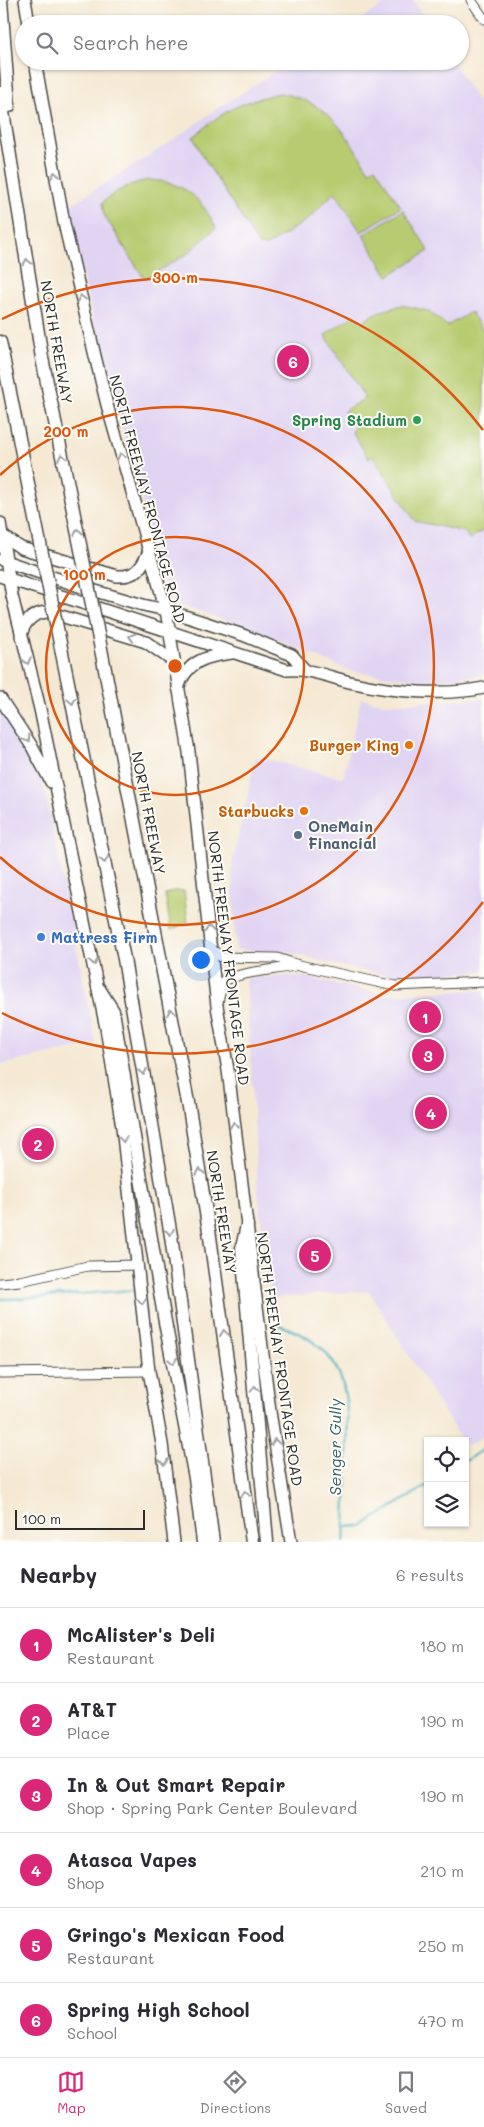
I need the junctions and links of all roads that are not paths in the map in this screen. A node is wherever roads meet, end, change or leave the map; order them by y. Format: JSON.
{"nodes":[{"id":1,"x":2,"y":0,"type":"edge"},
{"id":2,"x":25,"y":0,"type":"edge"},
{"id":3,"x":471,"y":0,"type":"edge"},
{"id":4,"x":28,"y":15,"type":"edge"},
{"id":5,"x":484,"y":19,"type":"edge"},
{"id":6,"x":37,"y":70,"type":"edge"},
{"id":7,"x":0,"y":93,"type":"edge"},
{"id":8,"x":16,"y":191,"type":"junction"},
{"id":9,"x":0,"y":342,"type":"edge"},
{"id":10,"x":0,"y":523,"type":"edge"},
{"id":11,"x":2,"y":536,"type":"junction"},
{"id":12,"x":148,"y":551,"type":"junction"},
{"id":13,"x":3,"y":561,"type":"edge"},
{"id":14,"x":4,"y":577,"type":"edge"},
{"id":15,"x":166,"y":610,"type":"junction"},
{"id":16,"x":168,"y":630,"type":"junction"},
{"id":17,"x":21,"y":636,"type":"junction"},
{"id":18,"x":236,"y":653,"type":"junction"},
{"id":19,"x":174,"y":661,"type":"junction"},
{"id":20,"x":304,"y":669,"type":"junction"},
{"id":21,"x":178,"y":688,"type":"junction"},
{"id":22,"x":484,"y":688,"type":"edge"},
{"id":23,"x":0,"y":698,"type":"edge"},
{"id":24,"x":58,"y":794,"type":"junction"},
{"id":25,"x":211,"y":948,"type":"junction"},
{"id":26,"x":299,"y":965,"type":"junction"},
{"id":27,"x":484,"y":982,"type":"edge"},
{"id":28,"x":99,"y":989,"type":"junction"},
{"id":29,"x":217,"y":1006,"type":"junction"},
{"id":30,"x":247,"y":1225,"type":"junction"},
{"id":31,"x":138,"y":1265,"type":"junction"},
{"id":32,"x":0,"y":1283,"type":"edge"},
{"id":33,"x":149,"y":1371,"type":"junction"},
{"id":34,"x":0,"y":1374,"type":"edge"},
{"id":35,"x":174,"y":1542,"type":"edge"},
{"id":36,"x":203,"y":1542,"type":"edge"},
{"id":37,"x":213,"y":1542,"type":"edge"},
{"id":38,"x":252,"y":1542,"type":"edge"},
{"id":39,"x":267,"y":1542,"type":"edge"},
{"id":40,"x":292,"y":1542,"type":"edge"}],
"edges":[{"from":1,"to":8,"type":"highway"},
{"from":2,"to":4,"type":"main road"},
{"from":3,"to":5,"type":"street"},
{"from":12,"to":6,"type":"main road","name":"NORTH FREEWAY FRONTAGE ROAD","one_way":true},
{"from":7,"to":8,"type":"highway","name":"NORTH FREEWAY"},
{"from":38,"to":8,"type":"highway","name":"NORTH FREEWAY","one_way":true,"bridge":true},
{"from":9,"to":37,"type":"highway","one_way":true,"bridge":true},
{"from":10,"to":11,"type":"main road"},
{"from":11,"to":12,"type":"main road"},
{"from":11,"to":13,"type":"main road"},
{"from":12,"to":15,"type":"main road","name":"NORTH FREEWAY FRONTAGE ROAD"},
{"from":13,"to":14,"type":"main road"},
{"from":13,"to":15,"type":"main road"},
{"from":14,"to":16,"type":"main road"},
{"from":14,"to":17,"type":"main road"},
{"from":15,"to":16,"type":"main road","name":"NORTH FREEWAY FRONTAGE ROAD"},
{"from":15,"to":20,"type":"main road"},
{"from":16,"to":18,"type":"main road"},
{"from":16,"to":19,"type":"main road","name":"NORTH FREEWAY FRONTAGE ROAD"},
{"from":19,"to":17,"type":"main road","one_way":true},
{"from":17,"to":24,"type":"main road","one_way":true},
{"from":18,"to":20,"type":"main road"},
{"from":18,"to":21,"type":"main road"},
{"from":19,"to":21,"type":"main road","name":"NORTH FREEWAY FRONTAGE ROAD"},
{"from":20,"to":22,"type":"main road"},
{"from":25,"to":21,"type":"main road","name":"NORTH FREEWAY FRONTAGE ROAD","one_way":true},
{"from":23,"to":24,"type":"main road","one_way":true},
{"from":24,"to":28,"type":"main road","one_way":true},
{"from":25,"to":26,"type":"street"},
{"from":25,"to":29,"type":"main road","name":"NORTH FREEWAY FRONTAGE ROAD"},
{"from":26,"to":27,"type":"street"},
{"from":26,"to":29,"type":"street"},
{"from":28,"to":31,"type":"main road","one_way":true},
{"from":28,"to":36,"type":"highway","one_way":true},
{"from":30,"to":29,"type":"main road","name":"NORTH FREEWAY FRONTAGE ROAD","one_way":true},
{"from":39,"to":30,"type":"highway","one_way":true},
{"from":40,"to":30,"type":"main road","name":"NORTH FREEWAY FRONTAGE ROAD","one_way":true},
{"from":31,"to":32,"type":"street"},
{"from":31,"to":33,"type":"main road","one_way":true},
{"from":33,"to":34,"type":"street"},
{"from":33,"to":35,"type":"main road","one_way":true}]}
